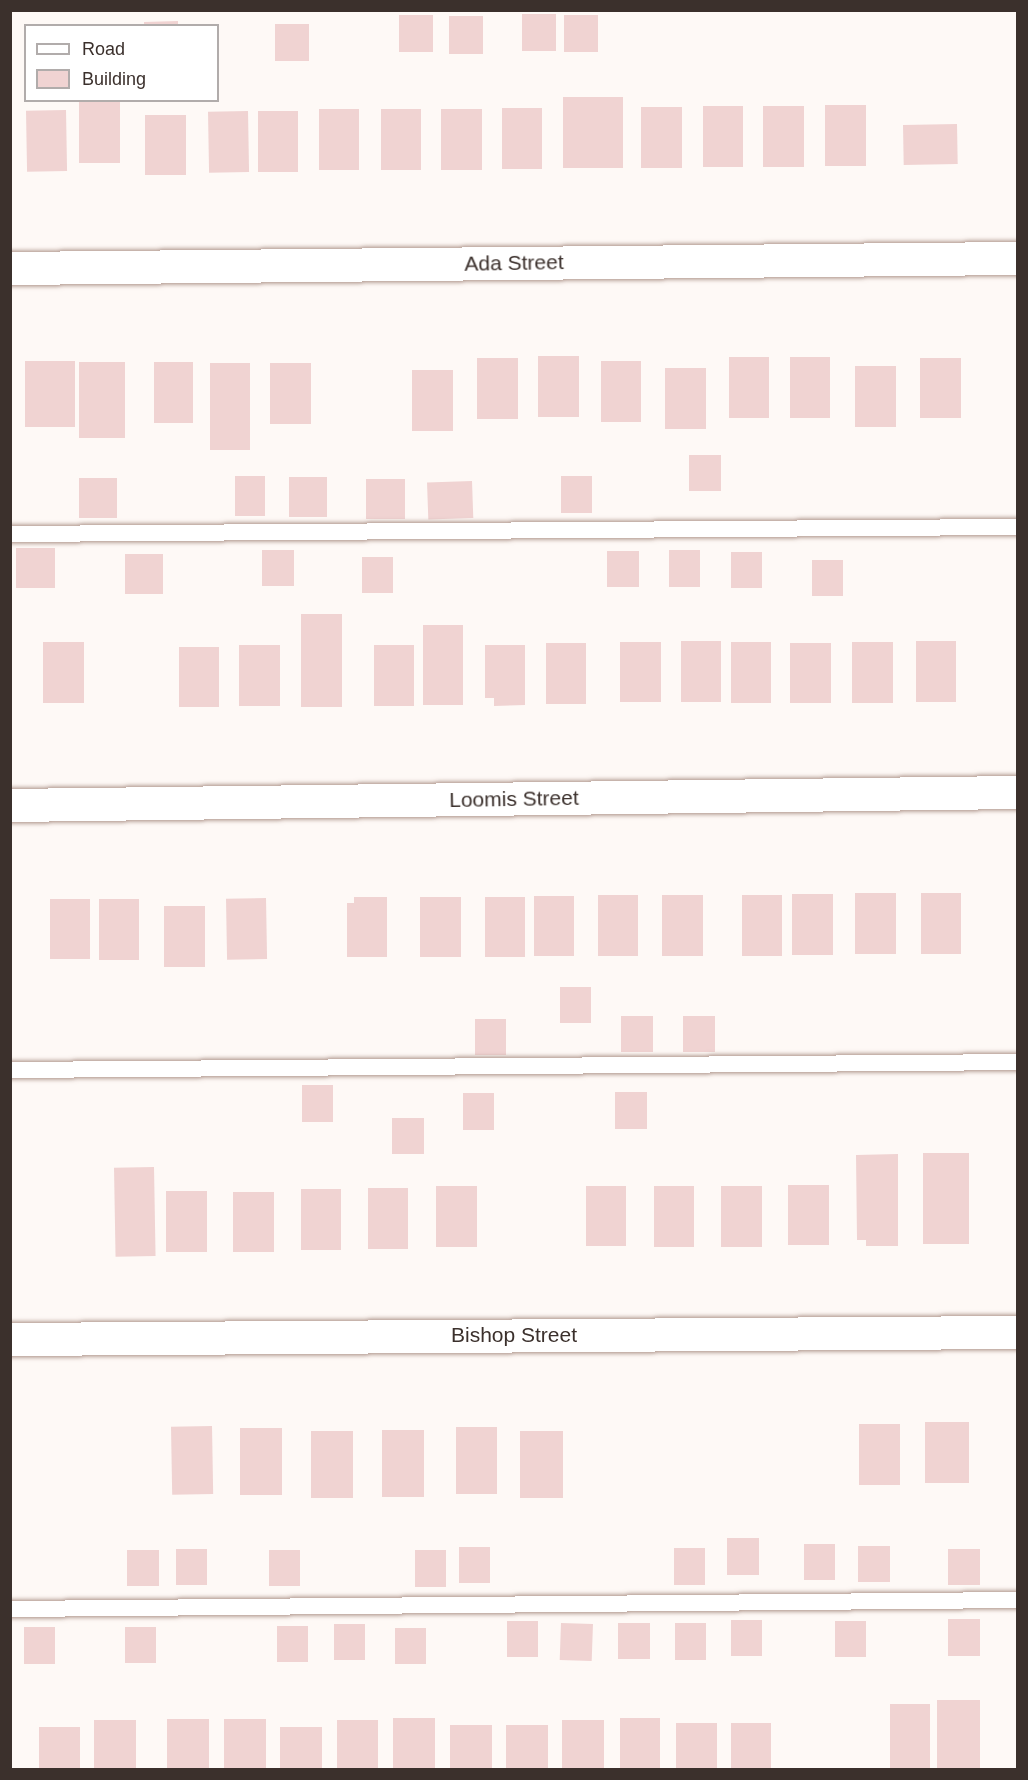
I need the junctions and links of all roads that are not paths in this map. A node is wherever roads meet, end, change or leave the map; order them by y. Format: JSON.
{"nodes":[{"id":1,"x":1017,"y":258,"type":"edge"},
{"id":2,"x":10,"y":268,"type":"edge"},
{"id":3,"x":1017,"y":527,"type":"edge"},
{"id":4,"x":10,"y":534,"type":"edge"},
{"id":5,"x":1017,"y":792,"type":"edge"},
{"id":6,"x":10,"y":806,"type":"edge"},
{"id":7,"x":1017,"y":1062,"type":"edge"},
{"id":8,"x":10,"y":1070,"type":"edge"},
{"id":9,"x":1017,"y":1332,"type":"edge"},
{"id":10,"x":10,"y":1338,"type":"edge"},
{"id":11,"x":1017,"y":1600,"type":"edge"},
{"id":12,"x":10,"y":1609,"type":"edge"}],
"edges":[{"from":1,"to":2,"type":"street","name":"Ada Street"},
{"from":3,"to":4,"type":"lane"},
{"from":5,"to":6,"type":"street","name":"Loomis Street"},
{"from":7,"to":8,"type":"lane"},
{"from":9,"to":10,"type":"street","name":"Bishop Street"},
{"from":11,"to":12,"type":"lane"}]}
